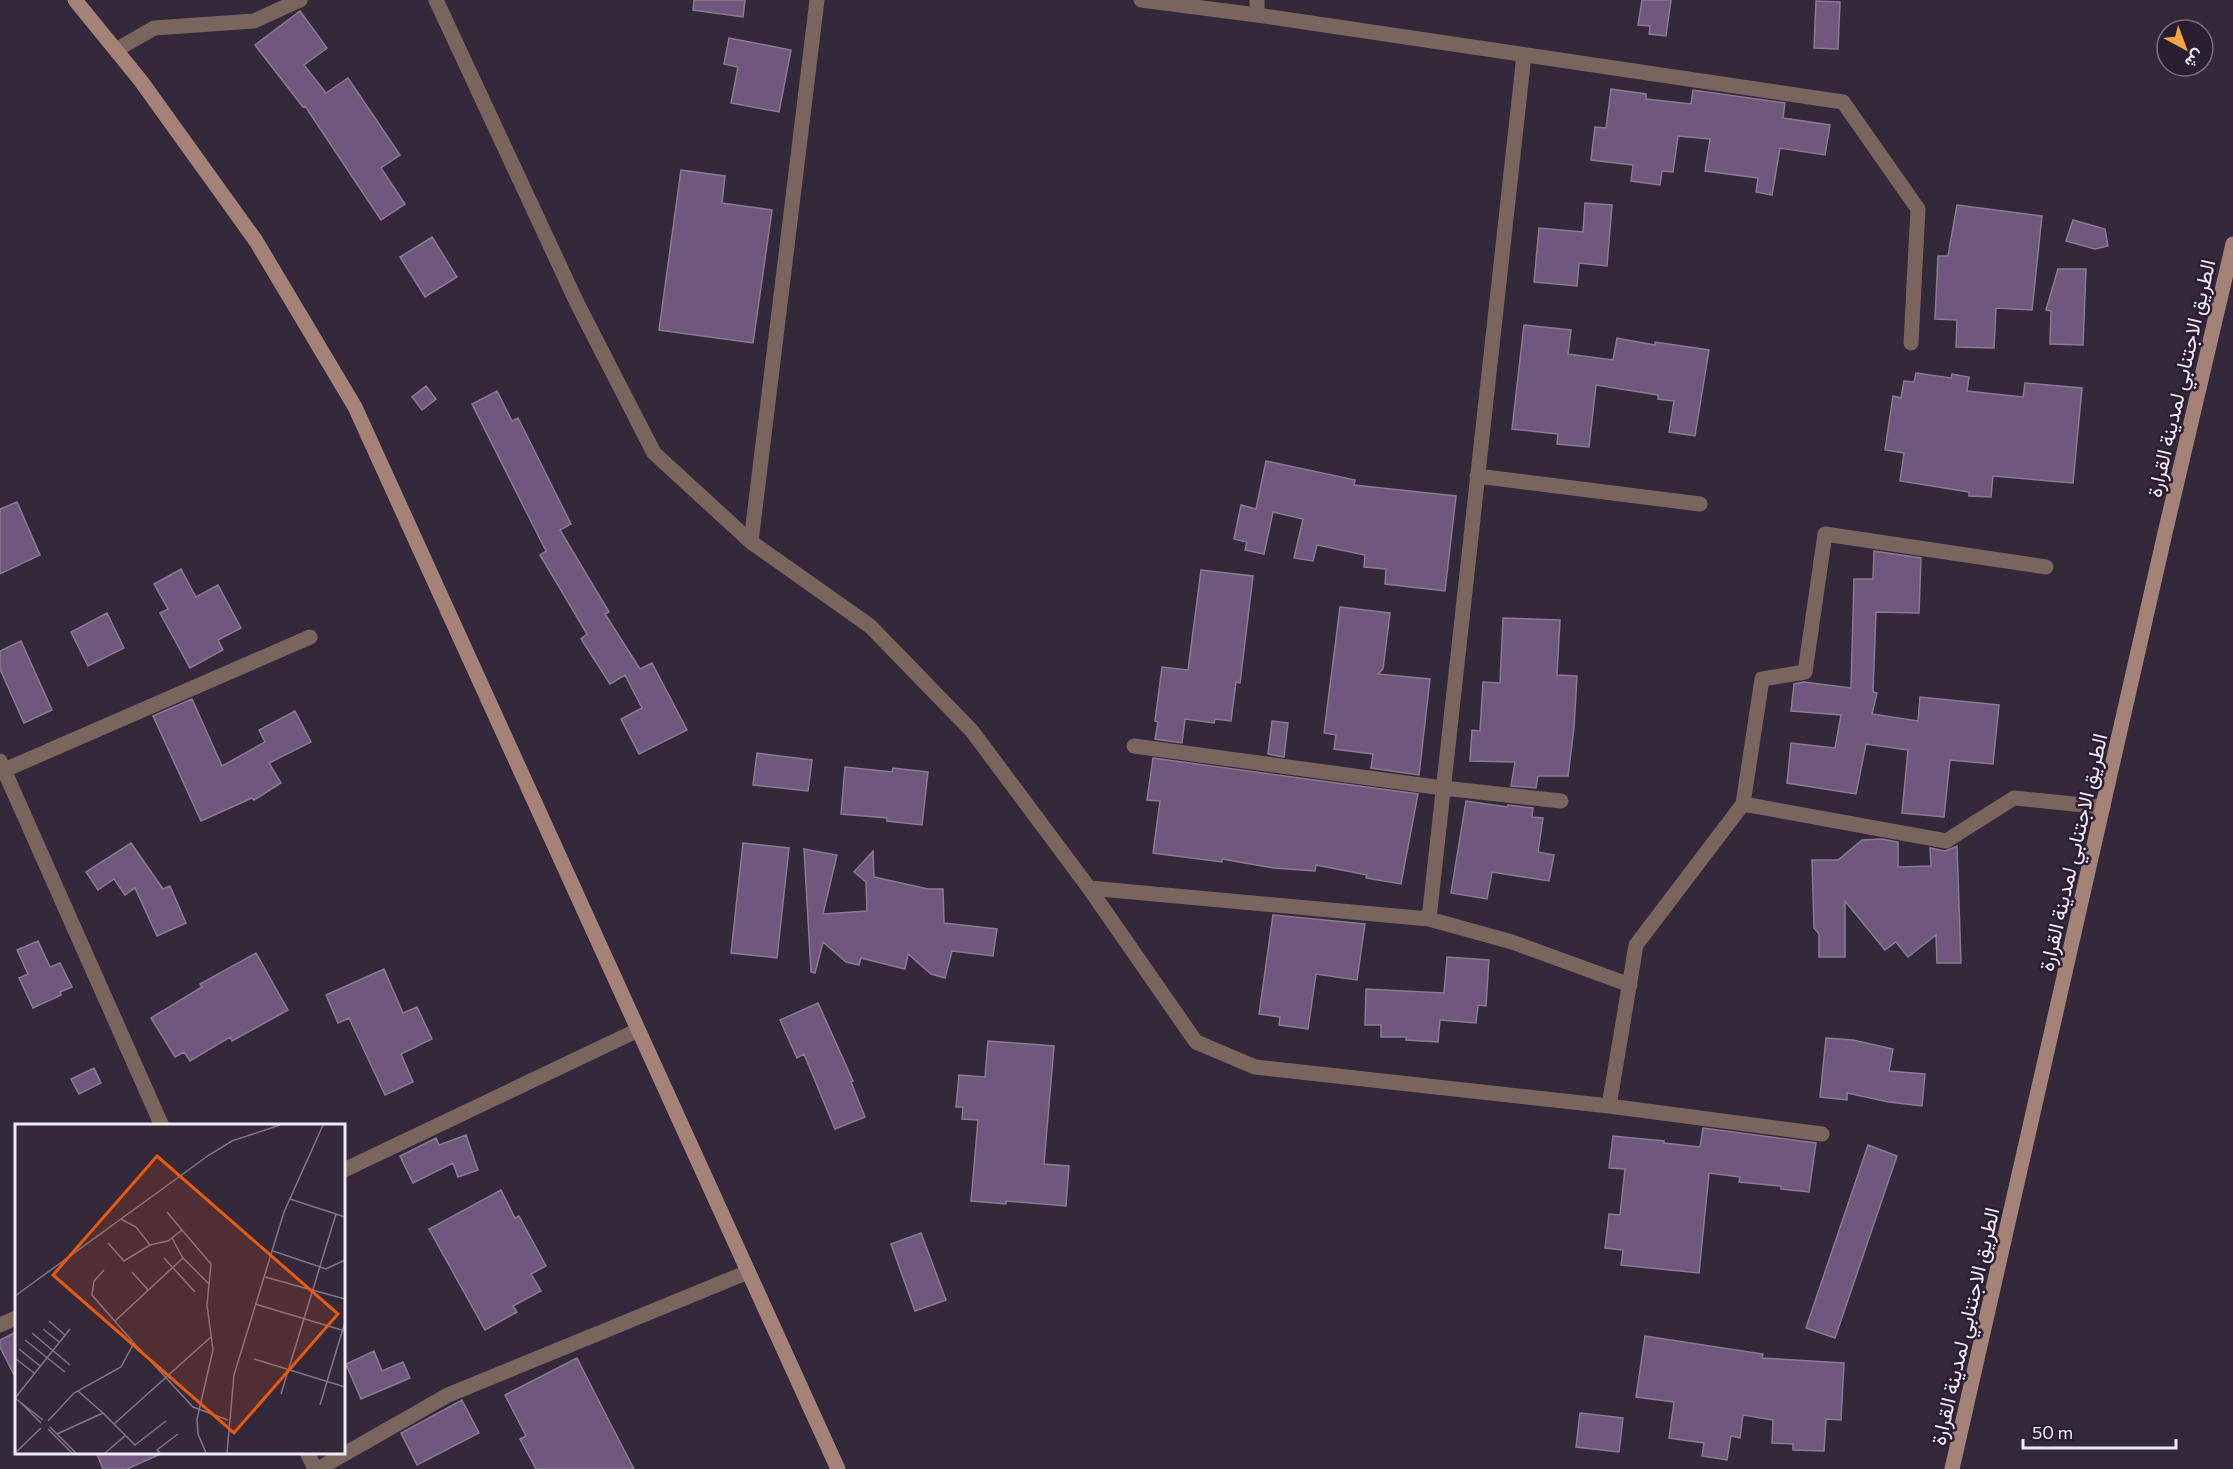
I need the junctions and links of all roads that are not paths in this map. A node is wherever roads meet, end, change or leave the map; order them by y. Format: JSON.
{"nodes":[{"id":1,"x":75,"y":0,"type":"edge"},
{"id":2,"x":300,"y":0,"type":"edge"},
{"id":3,"x":436,"y":0,"type":"edge"},
{"id":4,"x":818,"y":0,"type":"edge"},
{"id":5,"x":1141,"y":0,"type":"edge"},
{"id":6,"x":1257,"y":8,"type":"edge"},
{"id":7,"x":116,"y":50,"type":"junction"},
{"id":8,"x":1524,"y":55,"type":"junction"},
{"id":9,"x":2233,"y":244,"type":"edge"},
{"id":10,"x":1911,"y":344,"type":"dead end"},
{"id":11,"x":1477,"y":476,"type":"junction"},
{"id":12,"x":1700,"y":504,"type":"dead end"},
{"id":13,"x":751,"y":542,"type":"junction"},
{"id":14,"x":2046,"y":567,"type":"dead end"},
{"id":15,"x":310,"y":637,"type":"dead end"},
{"id":16,"x":1134,"y":746,"type":"dead end"},
{"id":17,"x":1,"y":768,"type":"edge"},
{"id":18,"x":1443,"y":788,"type":"junction"},
{"id":19,"x":1561,"y":801,"type":"dead end"},
{"id":20,"x":1743,"y":804,"type":"junction"},
{"id":21,"x":2103,"y":807,"type":"junction"},
{"id":22,"x":1089,"y":888,"type":"junction"},
{"id":23,"x":1429,"y":919,"type":"junction"},
{"id":24,"x":1630,"y":985,"type":"junction"},
{"id":25,"x":638,"y":1030,"type":"junction"},
{"id":26,"x":1609,"y":1106,"type":"junction"},
{"id":27,"x":162,"y":1124,"type":"edge"},
{"id":28,"x":1822,"y":1134,"type":"dead end"},
{"id":29,"x":345,"y":1170,"type":"edge"},
{"id":30,"x":748,"y":1272,"type":"junction"},
{"id":31,"x":15,"y":1318,"type":"edge"},
{"id":32,"x":0,"y":1325,"type":"edge"},
{"id":33,"x":345,"y":1453,"type":"edge"},
{"id":34,"x":308,"y":1454,"type":"edge"},
{"id":35,"x":343,"y":1454,"type":"edge"},
{"id":36,"x":316,"y":1469,"type":"edge"},
{"id":37,"x":838,"y":1469,"type":"edge"},
{"id":38,"x":1952,"y":1469,"type":"edge"}],
"edges":[{"from":1,"to":7,"type":"main road"},
{"from":2,"to":7,"type":"street"},
{"from":3,"to":13,"type":"street"},
{"from":4,"to":13,"type":"street"},
{"from":5,"to":6,"type":"street"},
{"from":6,"to":8,"type":"street"},
{"from":7,"to":25,"type":"main road"},
{"from":8,"to":10,"type":"street"},
{"from":8,"to":11,"type":"street"},
{"from":9,"to":21,"type":"main road","name":"الطريق الاجتنابي لمدينة القرارة"},
{"from":11,"to":12,"type":"street"},
{"from":11,"to":18,"type":"street"},
{"from":13,"to":22,"type":"street"},
{"from":14,"to":20,"type":"street"},
{"from":15,"to":17,"type":"street"},
{"from":16,"to":18,"type":"street"},
{"from":17,"to":27,"type":"street"},
{"from":18,"to":19,"type":"street"},
{"from":18,"to":23,"type":"street"},
{"from":20,"to":21,"type":"street"},
{"from":20,"to":24,"type":"street"},
{"from":21,"to":38,"type":"main road","name":"الطريق الاجتنابي لمدينة القرارة"},
{"from":22,"to":23,"type":"street"},
{"from":22,"to":26,"type":"street"},
{"from":23,"to":24,"type":"street"},
{"from":24,"to":26,"type":"street"},
{"from":25,"to":29,"type":"street"},
{"from":25,"to":30,"type":"main road"},
{"from":26,"to":28,"type":"street"},
{"from":30,"to":33,"type":"street"},
{"from":30,"to":37,"type":"main road"},
{"from":31,"to":32,"type":"street"},
{"from":34,"to":36,"type":"street"},
{"from":35,"to":36,"type":"street"}]}
